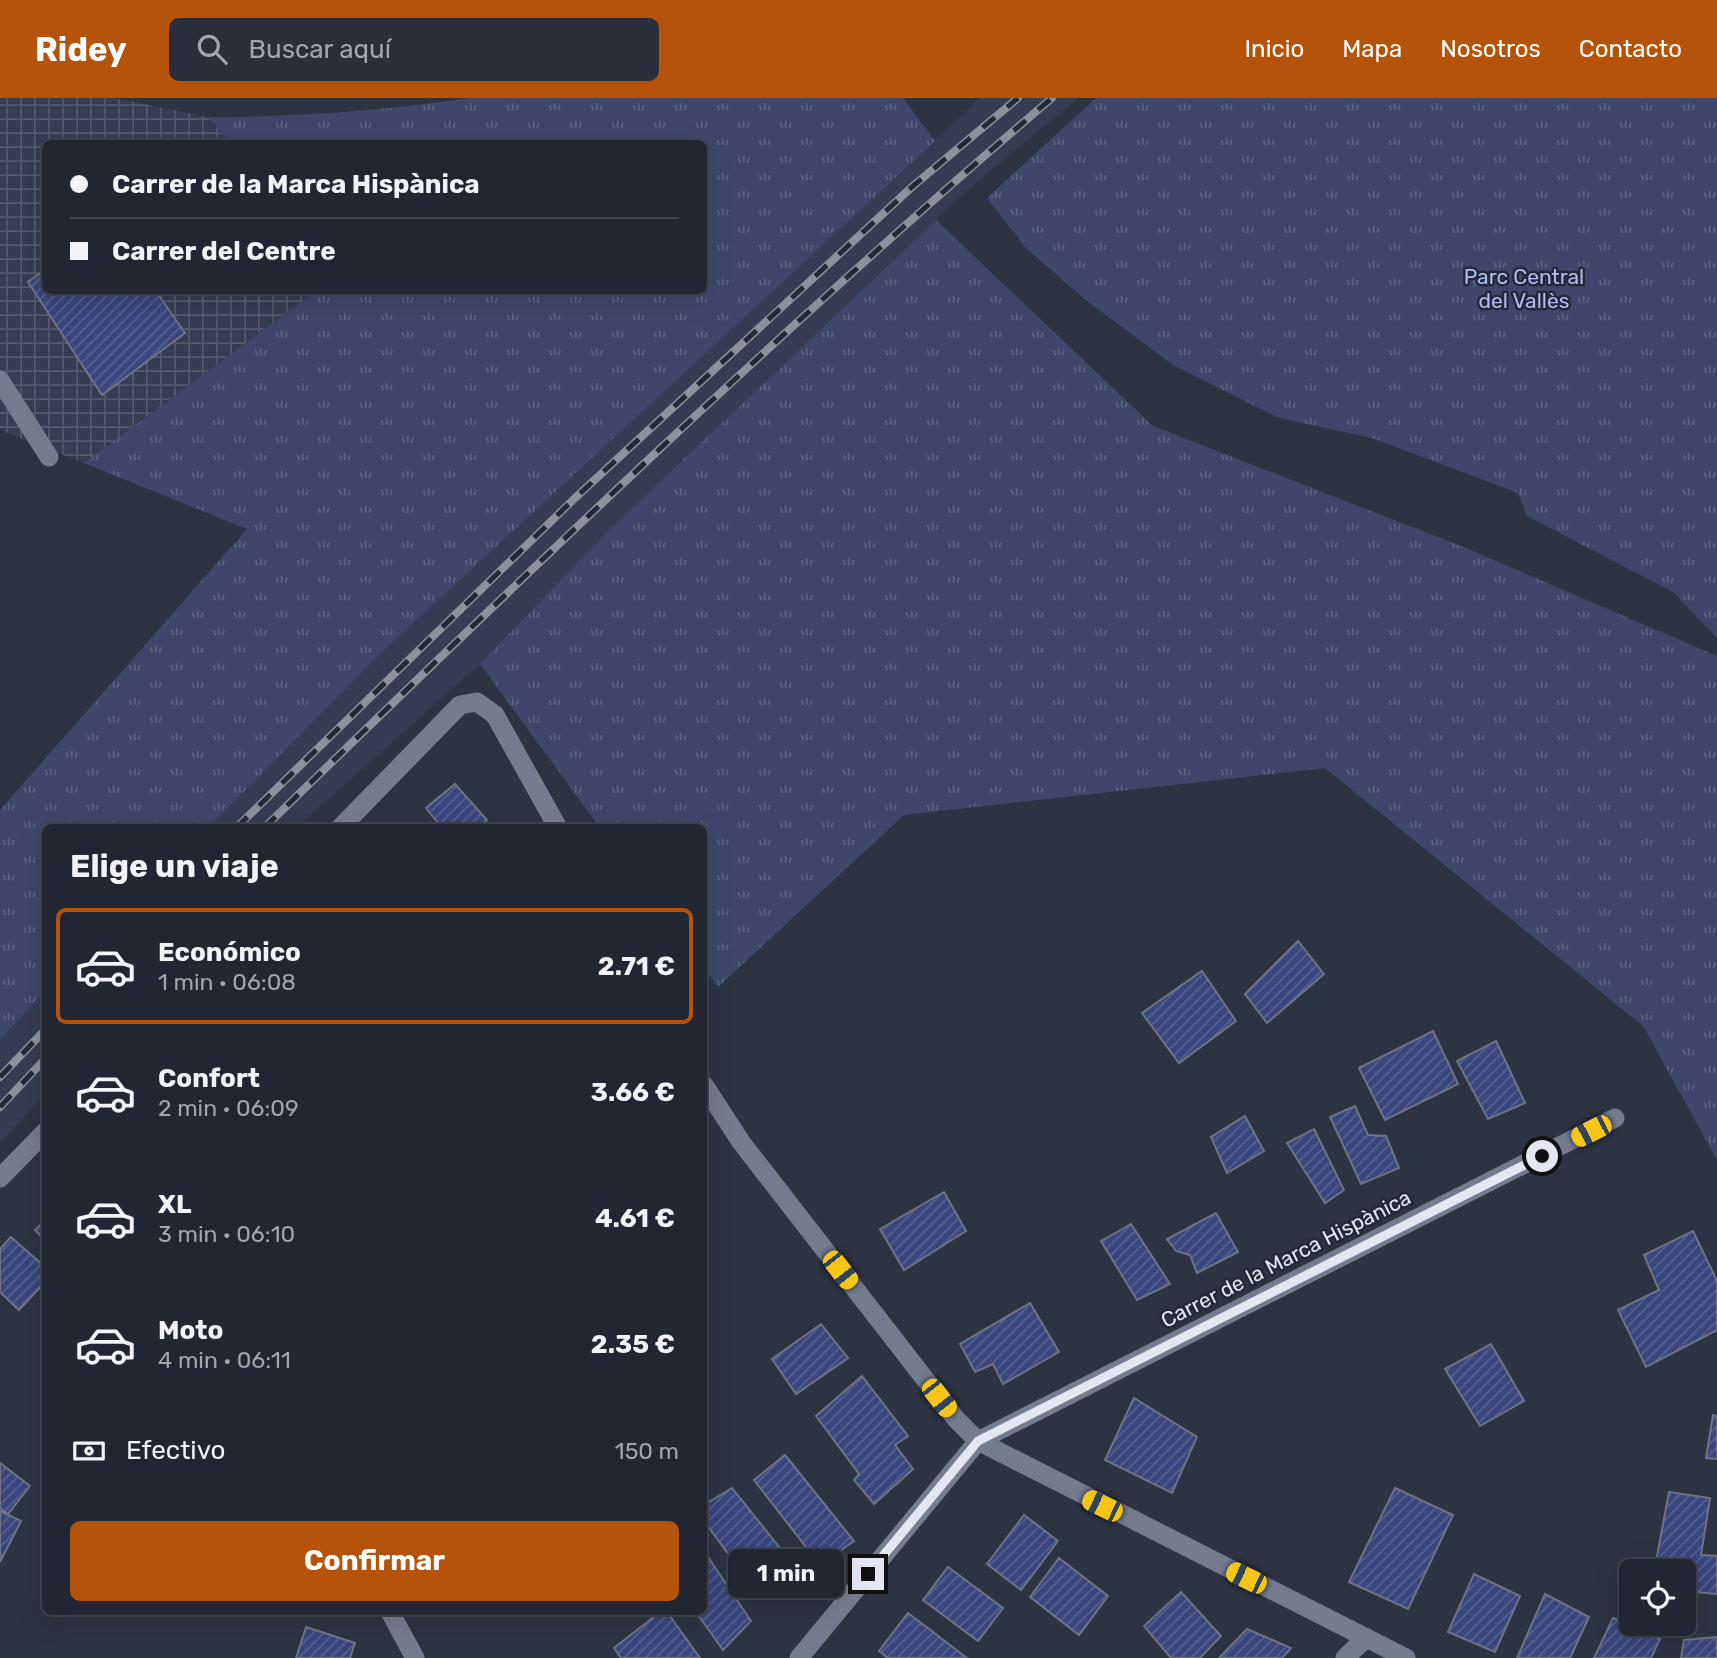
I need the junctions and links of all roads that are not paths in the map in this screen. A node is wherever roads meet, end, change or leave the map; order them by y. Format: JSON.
{"nodes":[{"id":1,"x":0,"y":380,"type":"edge"},
{"id":2,"x":50,"y":457,"type":"dead end"},
{"id":3,"x":344,"y":824,"type":"edge"},
{"id":4,"x":556,"y":824,"type":"edge"},
{"id":5,"x":707,"y":1090,"type":"edge"},
{"id":6,"x":1615,"y":1118,"type":"dead end"},
{"id":7,"x":42,"y":1135,"type":"edge"},
{"id":8,"x":0,"y":1178,"type":"edge"},
{"id":9,"x":978,"y":1441,"type":"junction"},
{"id":10,"x":392,"y":1615,"type":"edge"},
{"id":11,"x":1366,"y":1638,"type":"junction"},
{"id":12,"x":415,"y":1658,"type":"edge"},
{"id":13,"x":799,"y":1658,"type":"edge"},
{"id":14,"x":1345,"y":1658,"type":"edge"},
{"id":15,"x":1406,"y":1658,"type":"edge"}],
"edges":[{"from":1,"to":2,"type":"street"},
{"from":3,"to":4,"type":"street"},
{"from":5,"to":9,"type":"street"},
{"from":6,"to":9,"type":"street","name":"Carrer de la Marca Hispànica"},
{"from":7,"to":8,"type":"street"},
{"from":9,"to":11,"type":"street"},
{"from":9,"to":13,"type":"street"},
{"from":10,"to":12,"type":"street"},
{"from":11,"to":14,"type":"street"},
{"from":11,"to":15,"type":"street"}]}
